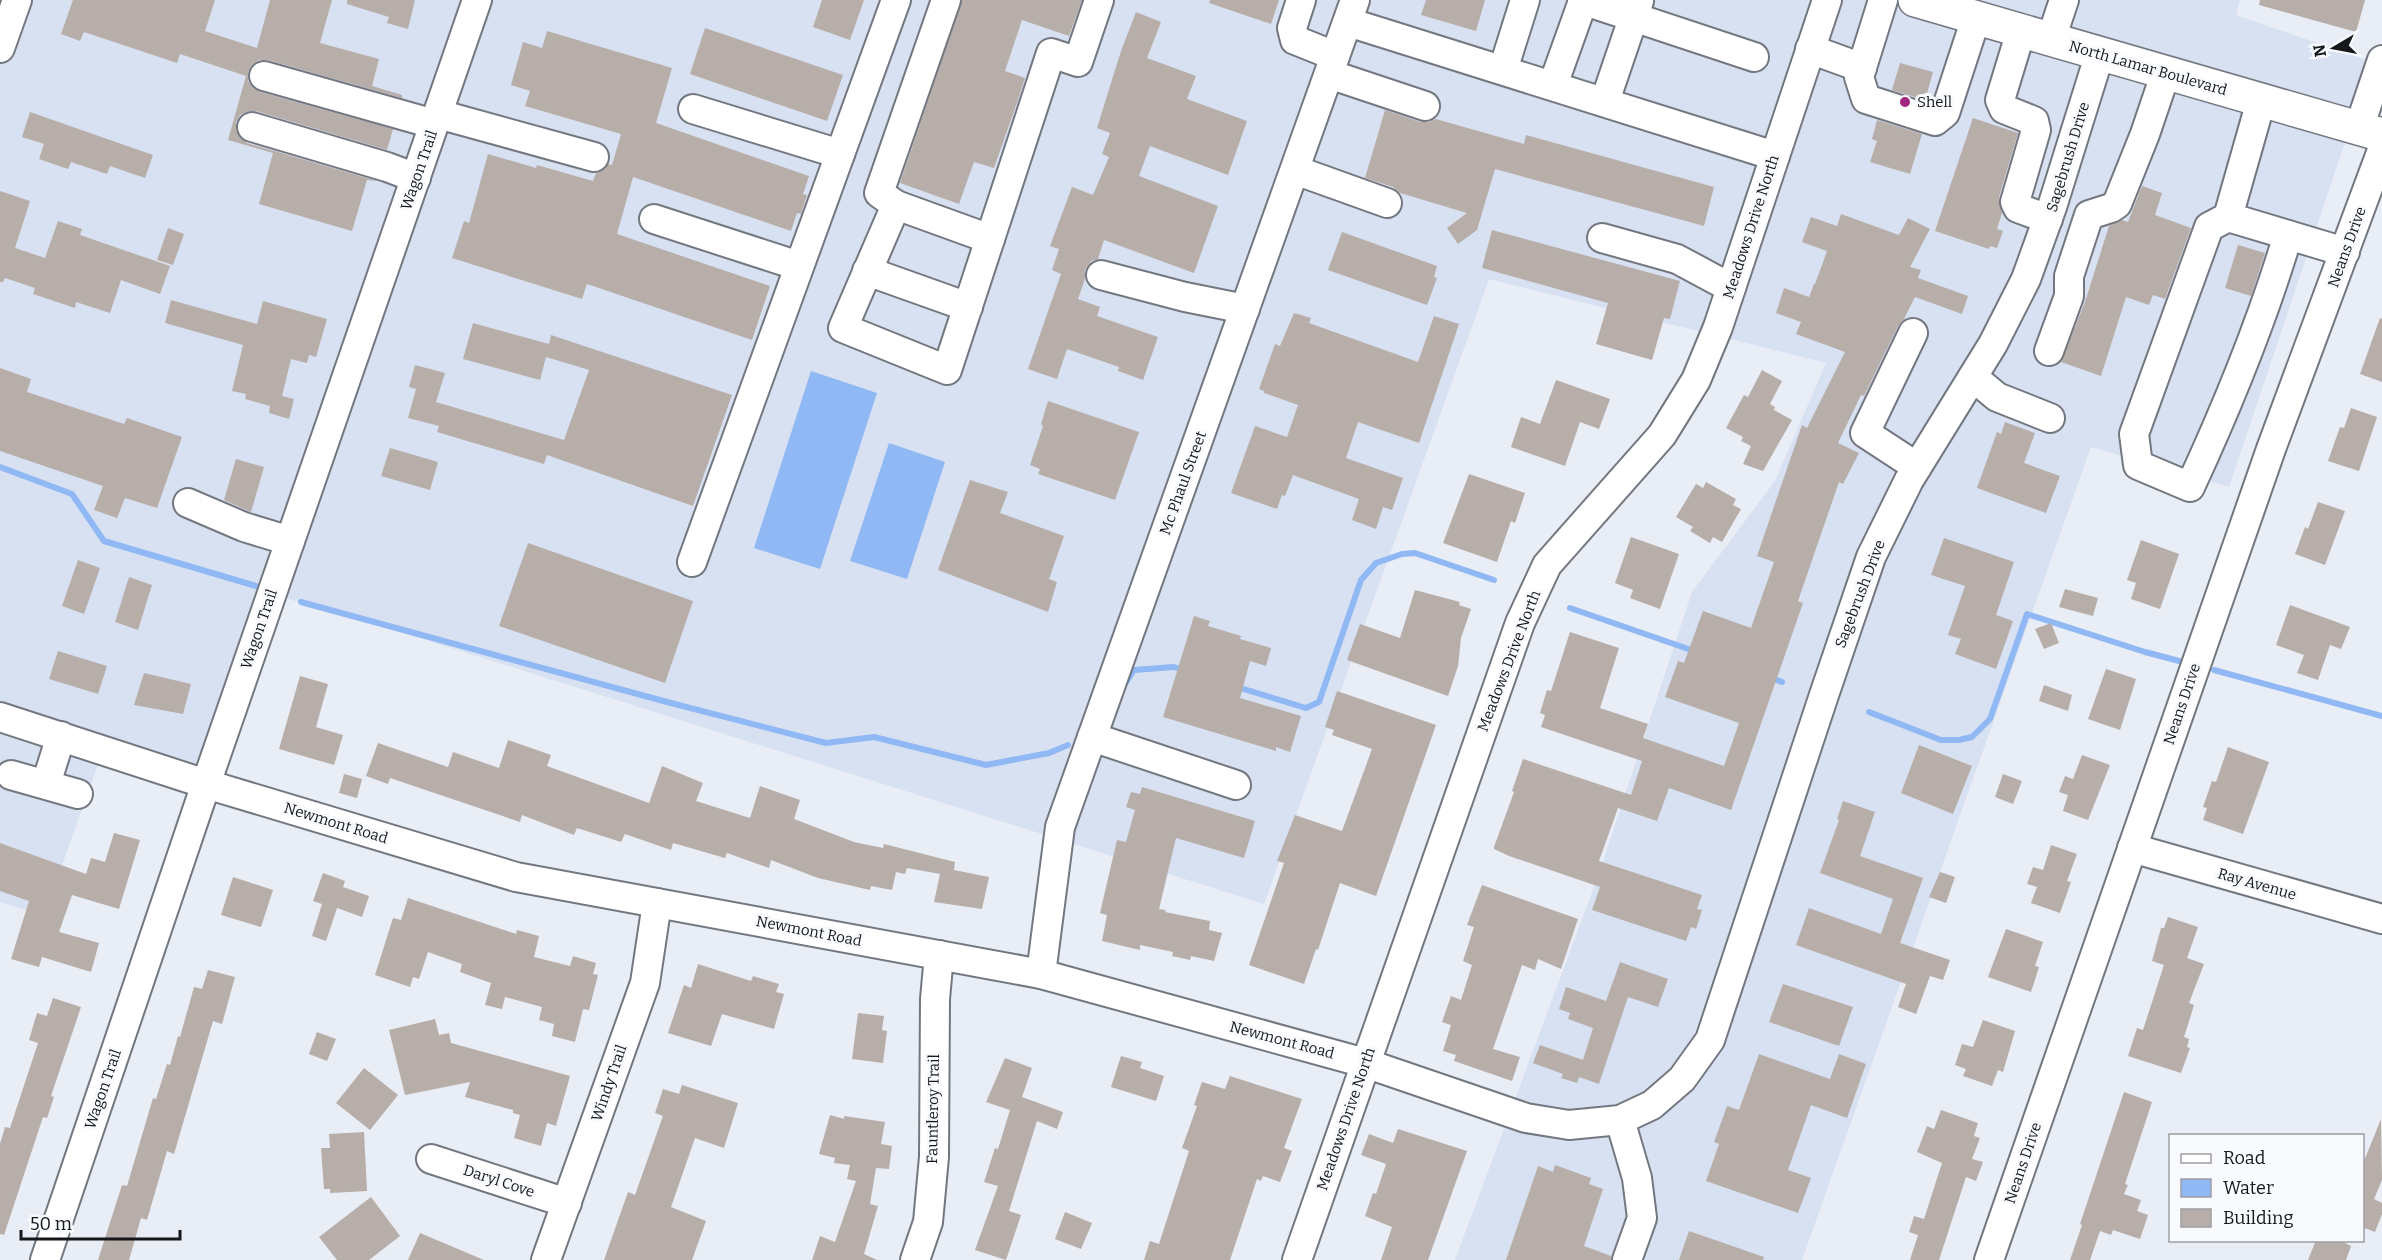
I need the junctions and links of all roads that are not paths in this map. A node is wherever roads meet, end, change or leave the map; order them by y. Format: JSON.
{"nodes":[{"id":1,"x":17,"y":0,"type":"edge"},
{"id":2,"x":477,"y":0,"type":"edge"},
{"id":3,"x":896,"y":0,"type":"edge"},
{"id":4,"x":945,"y":0,"type":"edge"},
{"id":5,"x":1099,"y":0,"type":"edge"},
{"id":6,"x":1301,"y":0,"type":"edge"},
{"id":7,"x":1525,"y":0,"type":"edge"},
{"id":8,"x":1582,"y":0,"type":"edge"},
{"id":9,"x":1827,"y":0,"type":"edge"},
{"id":10,"x":1883,"y":0,"type":"edge"},
{"id":11,"x":1915,"y":0,"type":"edge"},
{"id":12,"x":2064,"y":0,"type":"edge"},
{"id":13,"x":1636,"y":9,"type":"edge"},
{"id":14,"x":1352,"y":11,"type":"edge"},
{"id":15,"x":1976,"y":18,"type":"junction"},
{"id":16,"x":2036,"y":35,"type":"junction"},
{"id":17,"x":0,"y":48,"type":"edge"},
{"id":18,"x":1810,"y":49,"type":"junction"},
{"id":19,"x":2100,"y":53,"type":"junction"},
{"id":20,"x":1754,"y":57,"type":"dead end"},
{"id":21,"x":2382,"y":60,"type":"edge"},
{"id":22,"x":1332,"y":65,"type":"junction"},
{"id":23,"x":1862,"y":68,"type":"junction"},
{"id":24,"x":1503,"y":70,"type":"junction"},
{"id":25,"x":2166,"y":72,"type":"junction"},
{"id":26,"x":264,"y":76,"type":"dead end"},
{"id":27,"x":1553,"y":85,"type":"junction"},
{"id":28,"x":1605,"y":101,"type":"junction"},
{"id":29,"x":2261,"y":101,"type":"junction"},
{"id":30,"x":1425,"y":106,"type":"dead end"},
{"id":31,"x":693,"y":109,"type":"dead end"},
{"id":32,"x":436,"y":119,"type":"junction"},
{"id":33,"x":252,"y":127,"type":"dead end"},
{"id":34,"x":2374,"y":138,"type":"edge"},
{"id":35,"x":840,"y":154,"type":"junction"},
{"id":36,"x":1775,"y":156,"type":"junction"},
{"id":37,"x":594,"y":157,"type":"dead end"},
{"id":38,"x":1295,"y":170,"type":"junction"},
{"id":39,"x":416,"y":178,"type":"junction"},
{"id":40,"x":1387,"y":203,"type":"dead end"},
{"id":41,"x":896,"y":205,"type":"junction"},
{"id":42,"x":2228,"y":217,"type":"junction"},
{"id":43,"x":2370,"y":218,"type":"edge"},
{"id":44,"x":654,"y":219,"type":"dead end"},
{"id":45,"x":2047,"y":221,"type":"junction"},
{"id":46,"x":2083,"y":232,"type":"junction"},
{"id":47,"x":2288,"y":235,"type":"junction"},
{"id":48,"x":1602,"y":238,"type":"dead end"},
{"id":49,"x":990,"y":239,"type":"junction"},
{"id":50,"x":2345,"y":252,"type":"junction"},
{"id":51,"x":800,"y":266,"type":"junction"},
{"id":52,"x":867,"y":271,"type":"junction"},
{"id":53,"x":1101,"y":275,"type":"dead end"},
{"id":54,"x":1731,"y":288,"type":"junction"},
{"id":55,"x":968,"y":307,"type":"junction"},
{"id":56,"x":1245,"y":309,"type":"junction"},
{"id":57,"x":1913,"y":333,"type":"dead end"},
{"id":58,"x":2049,"y":351,"type":"dead end"},
{"id":59,"x":1972,"y":377,"type":"junction"},
{"id":60,"x":2050,"y":418,"type":"dead end"},
{"id":61,"x":1917,"y":467,"type":"junction"},
{"id":62,"x":188,"y":503,"type":"dead end"},
{"id":63,"x":290,"y":541,"type":"junction"},
{"id":64,"x":692,"y":562,"type":"dead end"},
{"id":65,"x":0,"y":717,"type":"edge"},
{"id":66,"x":61,"y":736,"type":"junction"},
{"id":67,"x":1092,"y":738,"type":"junction"},
{"id":68,"x":11,"y":775,"type":"dead end"},
{"id":69,"x":206,"y":783,"type":"junction"},
{"id":70,"x":46,"y":784,"type":"junction"},
{"id":71,"x":1236,"y":785,"type":"dead end"},
{"id":72,"x":78,"y":794,"type":"dead end"},
{"id":73,"x":2132,"y":848,"type":"junction"},
{"id":74,"x":657,"y":903,"type":"junction"},
{"id":75,"x":2382,"y":919,"type":"edge"},
{"id":76,"x":939,"y":956,"type":"junction"},
{"id":77,"x":1041,"y":974,"type":"junction"},
{"id":78,"x":1365,"y":1064,"type":"junction"},
{"id":79,"x":1620,"y":1120,"type":"junction"},
{"id":80,"x":431,"y":1159,"type":"dead end"},
{"id":81,"x":567,"y":1203,"type":"junction"},
{"id":82,"x":45,"y":1260,"type":"edge"},
{"id":83,"x":546,"y":1260,"type":"edge"},
{"id":84,"x":915,"y":1260,"type":"edge"},
{"id":85,"x":1297,"y":1260,"type":"edge"},
{"id":86,"x":1627,"y":1260,"type":"edge"},
{"id":87,"x":1989,"y":1260,"type":"edge"}],
"edges":[{"from":1,"to":17,"type":"street"},
{"from":2,"to":32,"type":"street","name":"Wagon Trail"},
{"from":3,"to":35,"type":"street"},
{"from":4,"to":41,"type":"street"},
{"from":5,"to":49,"type":"street"},
{"from":6,"to":22,"type":"street"},
{"from":7,"to":24,"type":"street"},
{"from":8,"to":13,"type":"street"},
{"from":8,"to":27,"type":"street"},
{"from":9,"to":18,"type":"street","name":"Meadows Drive North"},
{"from":10,"to":23,"type":"street"},
{"from":11,"to":15,"type":"main road","name":"North Lamar Boulevard"},
{"from":12,"to":16,"type":"street"},
{"from":13,"to":20,"type":"street"},
{"from":13,"to":28,"type":"street"},
{"from":14,"to":22,"type":"street","name":"Mc Phaul Street"},
{"from":14,"to":24,"type":"street"},
{"from":15,"to":16,"type":"main road","name":"North Lamar Boulevard"},
{"from":15,"to":23,"type":"street"},
{"from":16,"to":19,"type":"main road","name":"North Lamar Boulevard"},
{"from":16,"to":45,"type":"street"},
{"from":18,"to":23,"type":"street"},
{"from":18,"to":36,"type":"street","name":"Meadows Drive North"},
{"from":19,"to":25,"type":"main road","name":"North Lamar Boulevard"},
{"from":19,"to":45,"type":"street","name":"Sagebrush Drive"},
{"from":21,"to":34,"type":"street","name":"Neans Drive"},
{"from":22,"to":30,"type":"street"},
{"from":22,"to":38,"type":"street","name":"Mc Phaul Street"},
{"from":24,"to":27,"type":"street"},
{"from":25,"to":29,"type":"main road","name":"North Lamar Boulevard"},
{"from":25,"to":46,"type":"street"},
{"from":26,"to":32,"type":"street"},
{"from":27,"to":28,"type":"street"},
{"from":28,"to":36,"type":"street"},
{"from":29,"to":34,"type":"main road","name":"North Lamar Boulevard"},
{"from":29,"to":42,"type":"street"},
{"from":31,"to":35,"type":"street"},
{"from":32,"to":37,"type":"street"},
{"from":32,"to":39,"type":"street","name":"Wagon Trail"},
{"from":33,"to":39,"type":"street"},
{"from":34,"to":43,"type":"street","name":"Neans Drive"},
{"from":35,"to":51,"type":"street"},
{"from":36,"to":54,"type":"street","name":"Meadows Drive North"},
{"from":38,"to":40,"type":"street"},
{"from":38,"to":56,"type":"street","name":"Mc Phaul Street"},
{"from":39,"to":63,"type":"street","name":"Wagon Trail"},
{"from":41,"to":49,"type":"street"},
{"from":41,"to":52,"type":"street"},
{"from":42,"to":47,"type":"street"},
{"from":42,"to":47,"type":"street"},
{"from":43,"to":50,"type":"street","name":"Neans Drive"},
{"from":44,"to":51,"type":"street"},
{"from":45,"to":46,"type":"street"},
{"from":45,"to":59,"type":"street","name":"Sagebrush Drive"},
{"from":46,"to":58,"type":"street"},
{"from":47,"to":50,"type":"street"},
{"from":48,"to":54,"type":"street"},
{"from":49,"to":55,"type":"street"},
{"from":50,"to":73,"type":"street","name":"Neans Drive"},
{"from":51,"to":64,"type":"street"},
{"from":52,"to":55,"type":"street"},
{"from":52,"to":55,"type":"street"},
{"from":53,"to":56,"type":"street"},
{"from":54,"to":78,"type":"street","name":"Meadows Drive North"},
{"from":56,"to":67,"type":"street","name":"Mc Phaul Street"},
{"from":57,"to":61,"type":"street"},
{"from":59,"to":60,"type":"street"},
{"from":59,"to":61,"type":"street","name":"Sagebrush Drive"},
{"from":61,"to":79,"type":"street","name":"Sagebrush Drive"},
{"from":62,"to":63,"type":"street"},
{"from":63,"to":69,"type":"street","name":"Wagon Trail"},
{"from":65,"to":66,"type":"street","name":"Newmont Road"},
{"from":66,"to":69,"type":"street","name":"Newmont Road"},
{"from":66,"to":70,"type":"street"},
{"from":67,"to":71,"type":"street"},
{"from":67,"to":77,"type":"street","name":"Mc Phaul Street"},
{"from":68,"to":70,"type":"street"},
{"from":69,"to":74,"type":"street","name":"Newmont Road"},
{"from":69,"to":82,"type":"street","name":"Wagon Trail"},
{"from":70,"to":72,"type":"street"},
{"from":73,"to":75,"type":"street","name":"Ray Avenue"},
{"from":73,"to":87,"type":"street","name":"Neans Drive"},
{"from":74,"to":76,"type":"street","name":"Newmont Road"},
{"from":74,"to":81,"type":"street","name":"Windy Trail"},
{"from":76,"to":77,"type":"street","name":"Newmont Road"},
{"from":76,"to":84,"type":"street","name":"Fauntleroy Trail"},
{"from":77,"to":78,"type":"street","name":"Newmont Road"},
{"from":78,"to":79,"type":"street","name":"Newmont Road"},
{"from":78,"to":85,"type":"street","name":"Meadows Drive North"},
{"from":79,"to":86,"type":"street"},
{"from":80,"to":81,"type":"street","name":"Daryl Cove"},
{"from":81,"to":83,"type":"street","name":"Windy Trail"}]}
